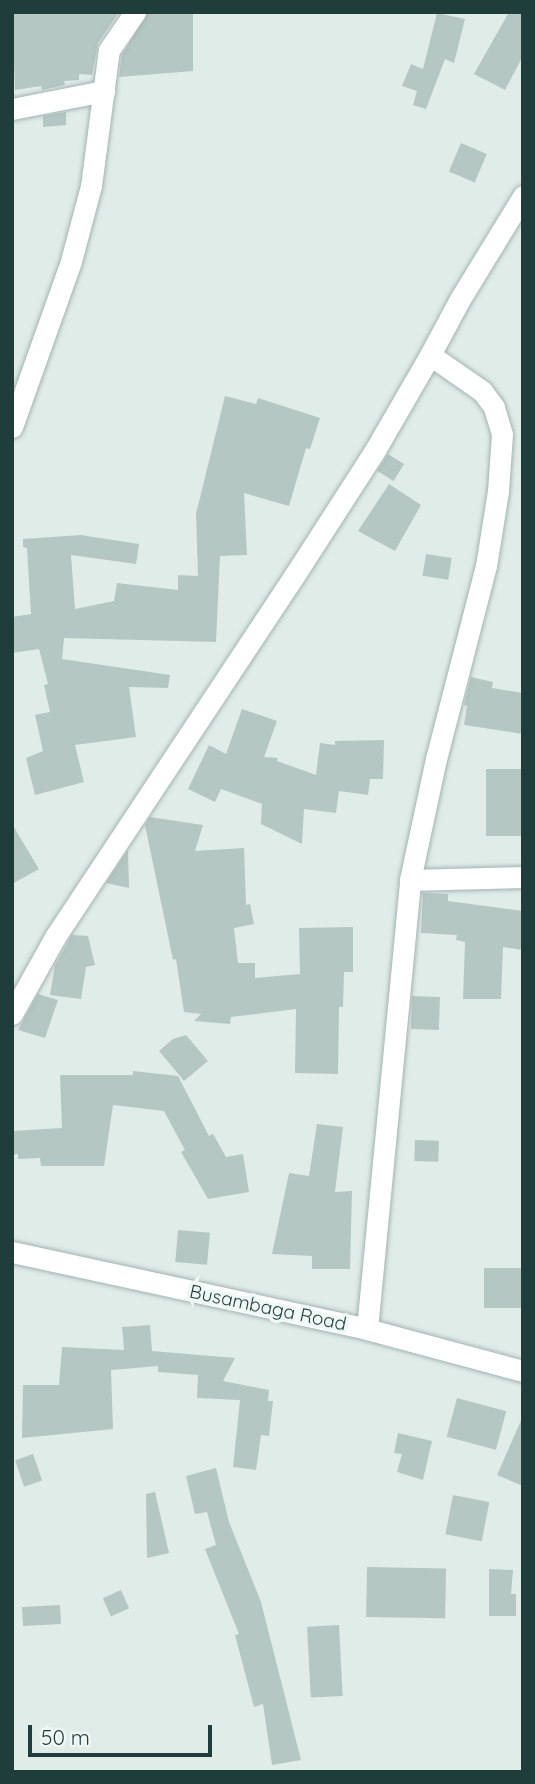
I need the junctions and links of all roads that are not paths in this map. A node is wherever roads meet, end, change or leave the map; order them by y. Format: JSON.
{"nodes":[{"id":1,"x":135,"y":12,"type":"edge"},
{"id":2,"x":104,"y":91,"type":"junction"},
{"id":3,"x":12,"y":108,"type":"edge"},
{"id":4,"x":523,"y":196,"type":"edge"},
{"id":5,"x":429,"y":355,"type":"junction"},
{"id":6,"x":12,"y":427,"type":"edge"},
{"id":7,"x":523,"y":877,"type":"edge"},
{"id":8,"x":410,"y":880,"type":"junction"},
{"id":9,"x":12,"y":1014,"type":"edge"},
{"id":10,"x":12,"y":1252,"type":"edge"},
{"id":11,"x":368,"y":1329,"type":"junction"},
{"id":12,"x":523,"y":1371,"type":"edge"}],
"edges":[{"from":1,"to":2,"type":"street"},
{"from":2,"to":3,"type":"street"},
{"from":2,"to":6,"type":"street"},
{"from":4,"to":5,"type":"street"},
{"from":5,"to":8,"type":"street"},
{"from":5,"to":9,"type":"street"},
{"from":7,"to":8,"type":"street"},
{"from":8,"to":11,"type":"street"},
{"from":10,"to":11,"type":"street","name":"Busambaga Road"},
{"from":11,"to":12,"type":"street","name":"Busambaga Road"}]}
